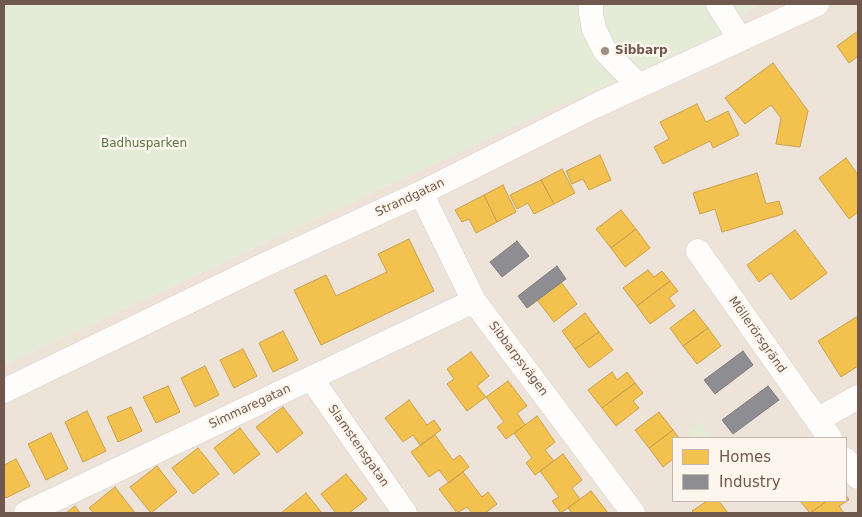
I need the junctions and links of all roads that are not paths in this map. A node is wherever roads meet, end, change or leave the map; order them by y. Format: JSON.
{"nodes":[{"id":1,"x":591,"y":4,"type":"edge"},
{"id":2,"x":718,"y":4,"type":"edge"},
{"id":3,"x":816,"y":4,"type":"edge"},
{"id":4,"x":740,"y":38,"type":"junction"},
{"id":5,"x":639,"y":86,"type":"junction"},
{"id":6,"x":421,"y":194,"type":"junction"},
{"id":7,"x":698,"y":251,"type":"dead end"},
{"id":8,"x":474,"y":301,"type":"junction"},
{"id":9,"x":311,"y":378,"type":"junction"},
{"id":10,"x":4,"y":391,"type":"edge"},
{"id":11,"x":858,"y":397,"type":"edge"},
{"id":12,"x":823,"y":429,"type":"edge"},
{"id":13,"x":847,"y":461,"type":"edge"},
{"id":14,"x":858,"y":477,"type":"edge"},
{"id":15,"x":26,"y":513,"type":"edge"},
{"id":16,"x":404,"y":513,"type":"edge"},
{"id":17,"x":633,"y":513,"type":"edge"}],
"edges":[{"from":1,"to":5,"type":"street"},
{"from":2,"to":4,"type":"street"},
{"from":3,"to":4,"type":"street","name":"Strandgatan"},
{"from":4,"to":5,"type":"street","name":"Strandgatan"},
{"from":5,"to":6,"type":"street","name":"Strandgatan"},
{"from":6,"to":8,"type":"street","name":"Sibbarpsvägen"},
{"from":6,"to":10,"type":"street","name":"Strandgatan"},
{"from":7,"to":12,"type":"street","name":"Möllerörsgränd"},
{"from":8,"to":9,"type":"street","name":"Simmaregatan"},
{"from":8,"to":17,"type":"street","name":"Sibbarpsvägen"},
{"from":9,"to":15,"type":"street","name":"Simmaregatan"},
{"from":9,"to":16,"type":"street","name":"Slamstensgatan"},
{"from":11,"to":12,"type":"street"},
{"from":13,"to":14,"type":"street"}]}
